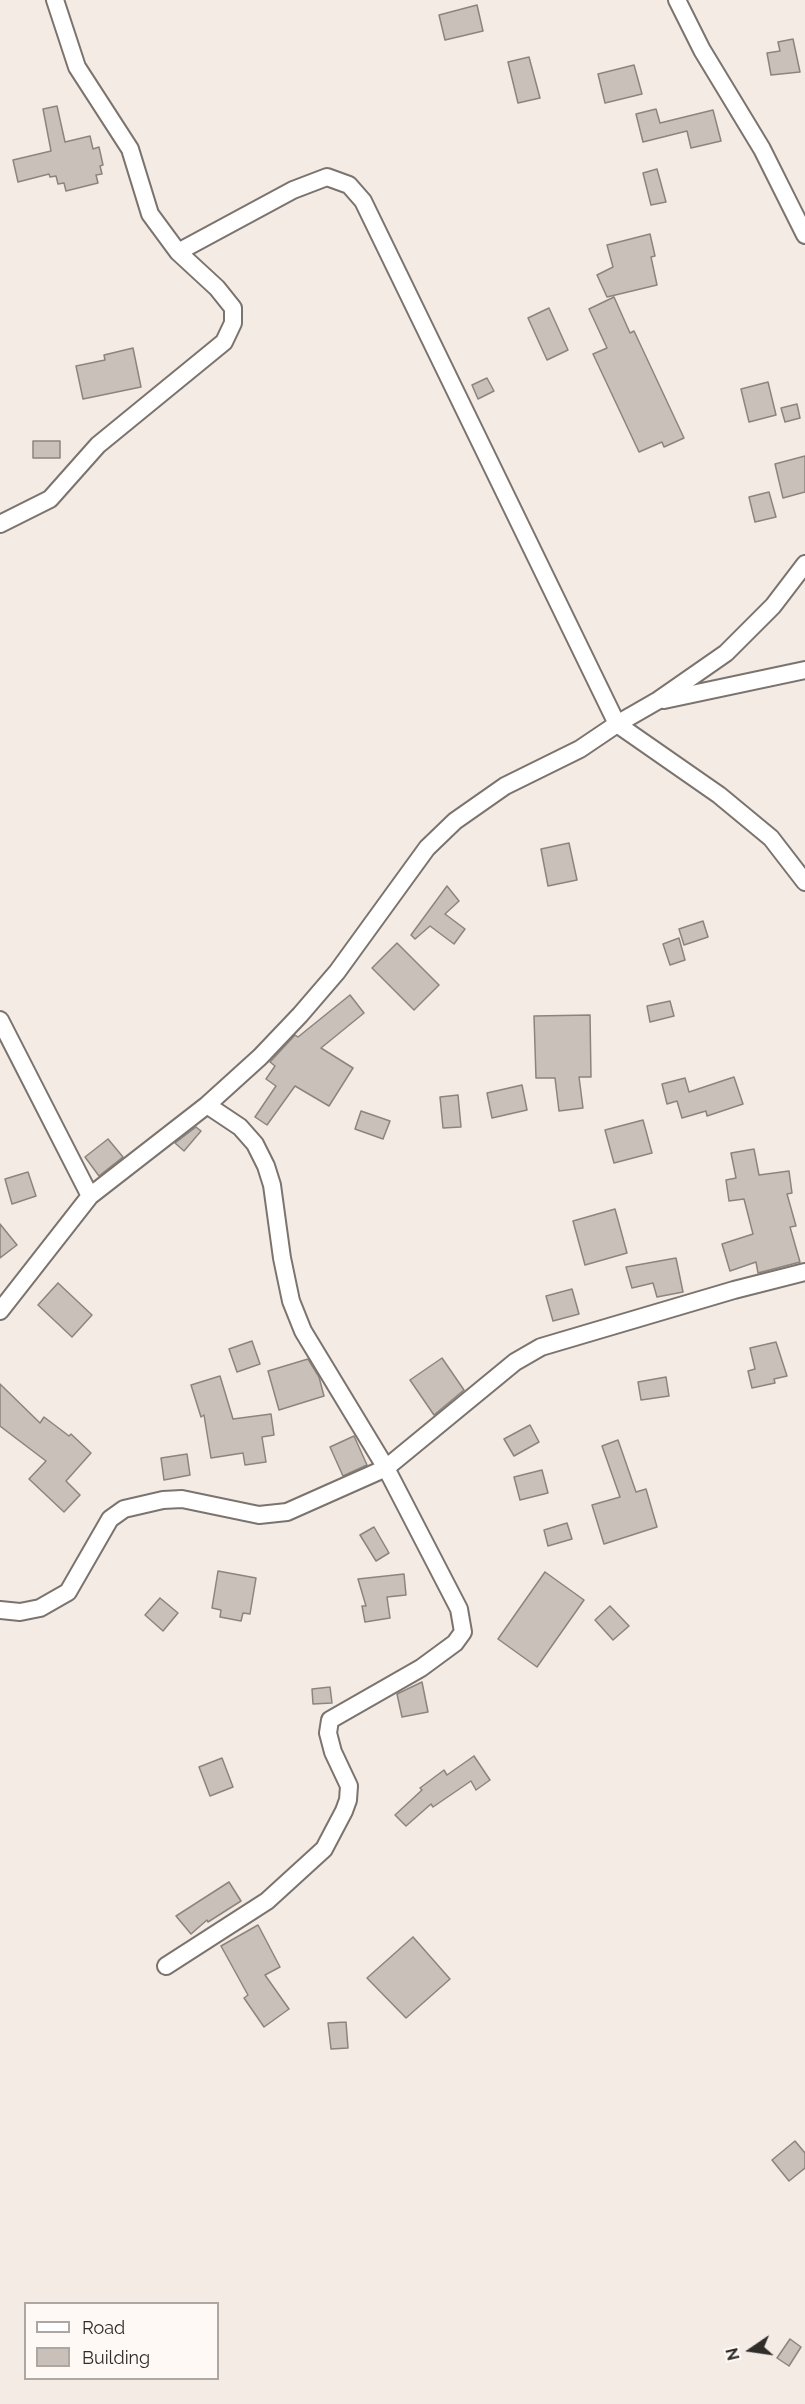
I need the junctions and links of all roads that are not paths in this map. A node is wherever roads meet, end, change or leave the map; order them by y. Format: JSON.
{"nodes":[{"id":1,"x":55,"y":0,"type":"edge"},
{"id":2,"x":677,"y":0,"type":"edge"},
{"id":3,"x":805,"y":235,"type":"edge"},
{"id":4,"x":178,"y":252,"type":"junction"},
{"id":5,"x":0,"y":524,"type":"edge"},
{"id":6,"x":805,"y":564,"type":"edge"},
{"id":7,"x":805,"y":670,"type":"edge"},
{"id":8,"x":657,"y":701,"type":"junction"},
{"id":9,"x":616,"y":724,"type":"junction"},
{"id":10,"x":805,"y":882,"type":"edge"},
{"id":11,"x":0,"y":1020,"type":"edge"},
{"id":12,"x":207,"y":1105,"type":"junction"},
{"id":13,"x":90,"y":1196,"type":"junction"},
{"id":14,"x":805,"y":1272,"type":"edge"},
{"id":15,"x":0,"y":1311,"type":"edge"},
{"id":16,"x":386,"y":1468,"type":"junction"},
{"id":17,"x":0,"y":1610,"type":"edge"},
{"id":18,"x":166,"y":1966,"type":"dead end"}],
"edges":[{"from":1,"to":4,"type":"street"},
{"from":2,"to":3,"type":"street"},
{"from":4,"to":5,"type":"street"},
{"from":4,"to":9,"type":"street"},
{"from":6,"to":8,"type":"street"},
{"from":7,"to":8,"type":"street"},
{"from":8,"to":9,"type":"street"},
{"from":9,"to":10,"type":"street"},
{"from":9,"to":12,"type":"street"},
{"from":11,"to":13,"type":"street"},
{"from":12,"to":13,"type":"street"},
{"from":12,"to":16,"type":"street"},
{"from":13,"to":15,"type":"street"},
{"from":14,"to":16,"type":"street"},
{"from":16,"to":17,"type":"street"},
{"from":16,"to":18,"type":"street"}]}
